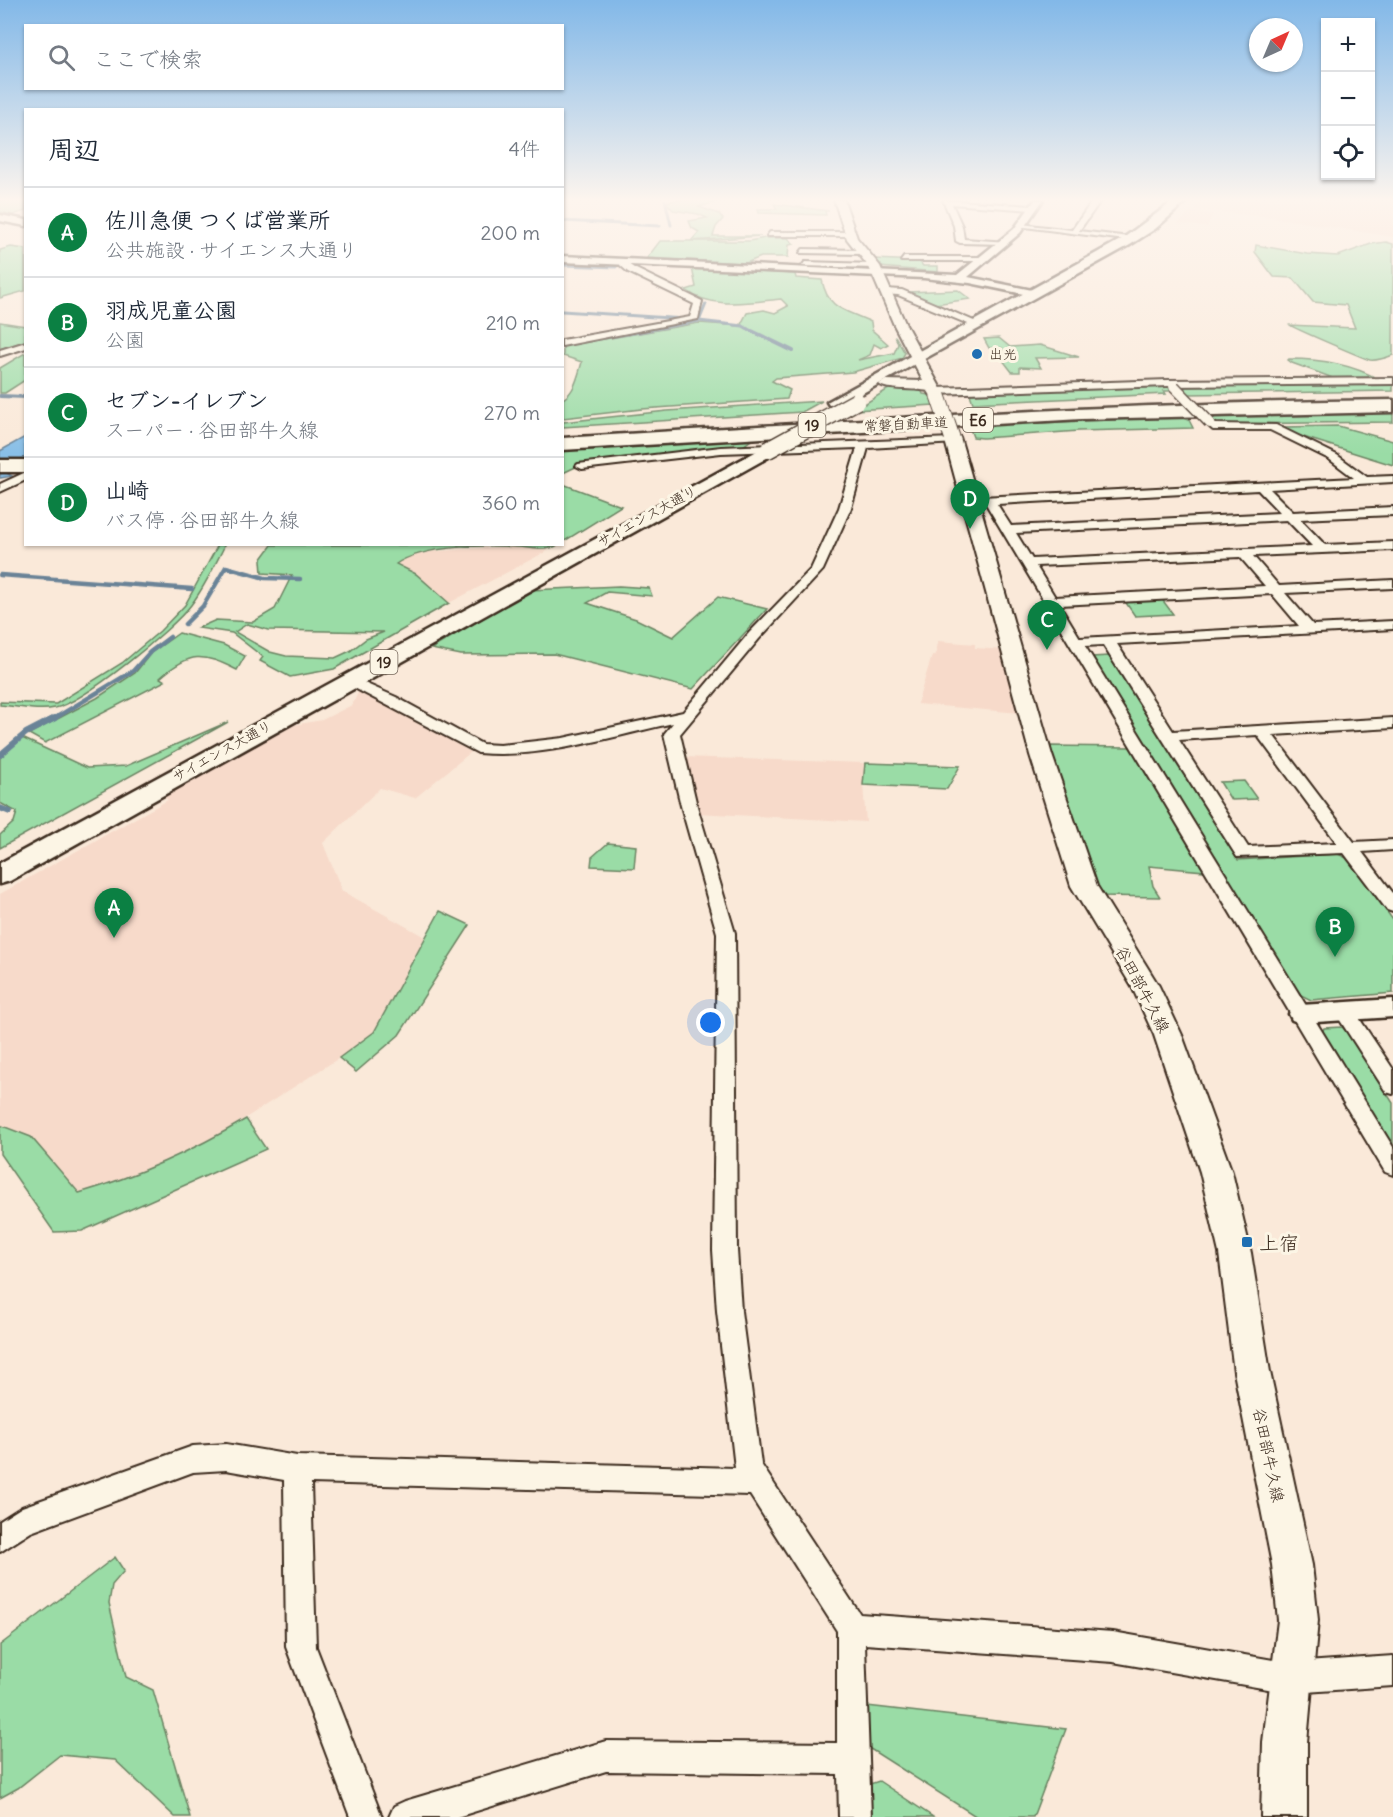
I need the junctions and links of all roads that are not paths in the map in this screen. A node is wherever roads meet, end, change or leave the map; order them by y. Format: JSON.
{"nodes":[{"id":1,"x":661,"y":285,"type":"edge"},
{"id":2,"x":882,"y":285,"type":"edge"},
{"id":3,"x":990,"y":285,"type":"edge"},
{"id":4,"x":1049,"y":285,"type":"edge"},
{"id":5,"x":1060,"y":285,"type":"edge"},
{"id":6,"x":885,"y":292,"type":"junction"},
{"id":7,"x":1034,"y":293,"type":"junction"},
{"id":8,"x":976,"y":324,"type":"junction"},
{"id":9,"x":564,"y":343,"type":"edge"},
{"id":10,"x":24,"y":346,"type":"edge"},
{"id":11,"x":0,"y":353,"type":"edge"},
{"id":12,"x":919,"y":360,"type":"junction"},
{"id":13,"x":1393,"y":381,"type":"edge"},
{"id":14,"x":886,"y":384,"type":"junction"},
{"id":15,"x":1171,"y":384,"type":"junction"},
{"id":16,"x":936,"y":392,"type":"junction"},
{"id":17,"x":1393,"y":396,"type":"edge"},
{"id":18,"x":1393,"y":406,"type":"edge"},
{"id":19,"x":564,"y":434,"type":"edge"},
{"id":20,"x":952,"y":439,"type":"junction"},
{"id":21,"x":564,"y":444,"type":"edge"},
{"id":22,"x":864,"y":444,"type":"junction"},
{"id":23,"x":758,"y":450,"type":"junction"},
{"id":24,"x":13,"y":464,"type":"edge"},
{"id":25,"x":582,"y":466,"type":"dead end"},
{"id":26,"x":1393,"y":479,"type":"edge"},
{"id":27,"x":1364,"y":480,"type":"junction"},
{"id":28,"x":1261,"y":486,"type":"junction"},
{"id":29,"x":0,"y":489,"type":"edge"},
{"id":30,"x":980,"y":501,"type":"junction"},
{"id":31,"x":1393,"y":511,"type":"edge"},
{"id":32,"x":1290,"y":516,"type":"junction"},
{"id":33,"x":1008,"y":531,"type":"junction"},
{"id":34,"x":1393,"y":546,"type":"edge"},
{"id":35,"x":1322,"y":549,"type":"junction"},
{"id":36,"x":1243,"y":553,"type":"junction"},
{"id":37,"x":1027,"y":563,"type":"junction"},
{"id":38,"x":1393,"y":584,"type":"edge"},
{"id":39,"x":1276,"y":590,"type":"junction"},
{"id":40,"x":1051,"y":601,"type":"junction"},
{"id":41,"x":1393,"y":625,"type":"edge"},
{"id":42,"x":1310,"y":630,"type":"junction"},
{"id":43,"x":1107,"y":640,"type":"junction"},
{"id":44,"x":1076,"y":642,"type":"junction"},
{"id":45,"x":348,"y":681,"type":"junction"},
{"id":46,"x":688,"y":715,"type":"junction"},
{"id":47,"x":1393,"y":723,"type":"edge"},
{"id":48,"x":1262,"y":731,"type":"junction"},
{"id":49,"x":1168,"y":736,"type":"junction"},
{"id":50,"x":1393,"y":845,"type":"edge"},
{"id":51,"x":1351,"y":848,"type":"junction"},
{"id":52,"x":0,"y":858,"type":"edge"},
{"id":53,"x":0,"y":875,"type":"edge"},
{"id":54,"x":1393,"y":906,"type":"edge"},
{"id":55,"x":1393,"y":1008,"type":"edge"},
{"id":56,"x":1344,"y":1011,"type":"junction"},
{"id":57,"x":1301,"y":1014,"type":"junction"},
{"id":58,"x":1393,"y":1086,"type":"edge"},
{"id":59,"x":1393,"y":1166,"type":"edge"},
{"id":60,"x":297,"y":1469,"type":"junction"},
{"id":61,"x":756,"y":1482,"type":"junction"},
{"id":62,"x":0,"y":1538,"type":"edge"},
{"id":63,"x":852,"y":1628,"type":"junction"},
{"id":64,"x":1393,"y":1671,"type":"edge"},
{"id":65,"x":1291,"y":1678,"type":"junction"},
{"id":66,"x":855,"y":1759,"type":"junction"},
{"id":67,"x":366,"y":1817,"type":"edge"},
{"id":68,"x":405,"y":1817,"type":"edge"},
{"id":69,"x":855,"y":1817,"type":"edge"},
{"id":70,"x":1284,"y":1817,"type":"edge"}],
"edges":[{"from":1,"to":9,"type":"street"},
{"from":2,"to":6,"type":"main road","name":"谷田部牛久線"},
{"from":3,"to":7,"type":"street"},
{"from":4,"to":7,"type":"main road","name":"サイエンス大通り","number":"19"},
{"from":5,"to":12,"type":"main road","name":"サイエンス大通り","number":"19"},
{"from":6,"to":8,"type":"street"},
{"from":6,"to":12,"type":"main road","name":"谷田部牛久線"},
{"from":7,"to":8,"type":"main road","name":"サイエンス大通り","number":"19"},
{"from":8,"to":12,"type":"main road","name":"サイエンス大通り","number":"19"},
{"from":10,"to":11,"type":"street"},
{"from":12,"to":14,"type":"main road","name":"サイエンス大通り","number":"19"},
{"from":12,"to":16,"type":"main road","name":"谷田部牛久線"},
{"from":12,"to":23,"type":"main road","name":"サイエンス大通り","number":"19"},
{"from":13,"to":15,"type":"street"},
{"from":14,"to":16,"type":"main road"},
{"from":14,"to":23,"type":"main road","name":"サイエンス大通り","number":"19","bridge":true},
{"from":15,"to":16,"type":"street"},
{"from":15,"to":27,"type":"street","bridge":true},
{"from":16,"to":20,"type":"main road","name":"谷田部牛久線","bridge":true},
{"from":17,"to":19,"type":"highway","name":"常磐自動車道","number":"E6"},
{"from":18,"to":21,"type":"highway","name":"常磐自動車道","number":"E6"},
{"from":20,"to":22,"type":"street"},
{"from":20,"to":30,"type":"main road","name":"谷田部牛久線"},
{"from":22,"to":25,"type":"street"},
{"from":22,"to":46,"type":"street"},
{"from":23,"to":45,"type":"main road","name":"サイエンス大通り","number":"19"},
{"from":23,"to":52,"type":"main road","name":"サイエンス大通り","number":"19"},
{"from":24,"to":29,"type":"street"},
{"from":26,"to":27,"type":"street"},
{"from":27,"to":28,"type":"street"},
{"from":28,"to":30,"type":"street"},
{"from":28,"to":32,"type":"street"},
{"from":30,"to":33,"type":"street"},
{"from":30,"to":65,"type":"main road","name":"谷田部牛久線"},
{"from":31,"to":32,"type":"street"},
{"from":32,"to":33,"type":"street"},
{"from":32,"to":35,"type":"street"},
{"from":33,"to":37,"type":"street"},
{"from":34,"to":35,"type":"street"},
{"from":35,"to":36,"type":"street"},
{"from":36,"to":37,"type":"street"},
{"from":36,"to":39,"type":"street"},
{"from":37,"to":40,"type":"street"},
{"from":38,"to":39,"type":"street"},
{"from":39,"to":40,"type":"street"},
{"from":39,"to":42,"type":"street"},
{"from":40,"to":44,"type":"street"},
{"from":41,"to":42,"type":"street"},
{"from":42,"to":43,"type":"street"},
{"from":43,"to":44,"type":"street"},
{"from":43,"to":49,"type":"street"},
{"from":44,"to":57,"type":"street"},
{"from":45,"to":46,"type":"street"},
{"from":45,"to":53,"type":"main road","name":"サイエンス大通り","number":"19"},
{"from":46,"to":61,"type":"street"},
{"from":47,"to":48,"type":"street"},
{"from":48,"to":49,"type":"street"},
{"from":48,"to":51,"type":"street"},
{"from":49,"to":51,"type":"street"},
{"from":50,"to":51,"type":"street"},
{"from":51,"to":54,"type":"street"},
{"from":55,"to":56,"type":"street"},
{"from":56,"to":57,"type":"street"},
{"from":56,"to":58,"type":"street"},
{"from":57,"to":59,"type":"street"},
{"from":60,"to":61,"type":"street"},
{"from":60,"to":62,"type":"street"},
{"from":60,"to":67,"type":"street"},
{"from":61,"to":63,"type":"street"},
{"from":63,"to":65,"type":"street"},
{"from":63,"to":66,"type":"street"},
{"from":64,"to":65,"type":"street"},
{"from":65,"to":70,"type":"main road","name":"谷田部牛久線"},
{"from":66,"to":68,"type":"street"},
{"from":66,"to":69,"type":"street"}]}
